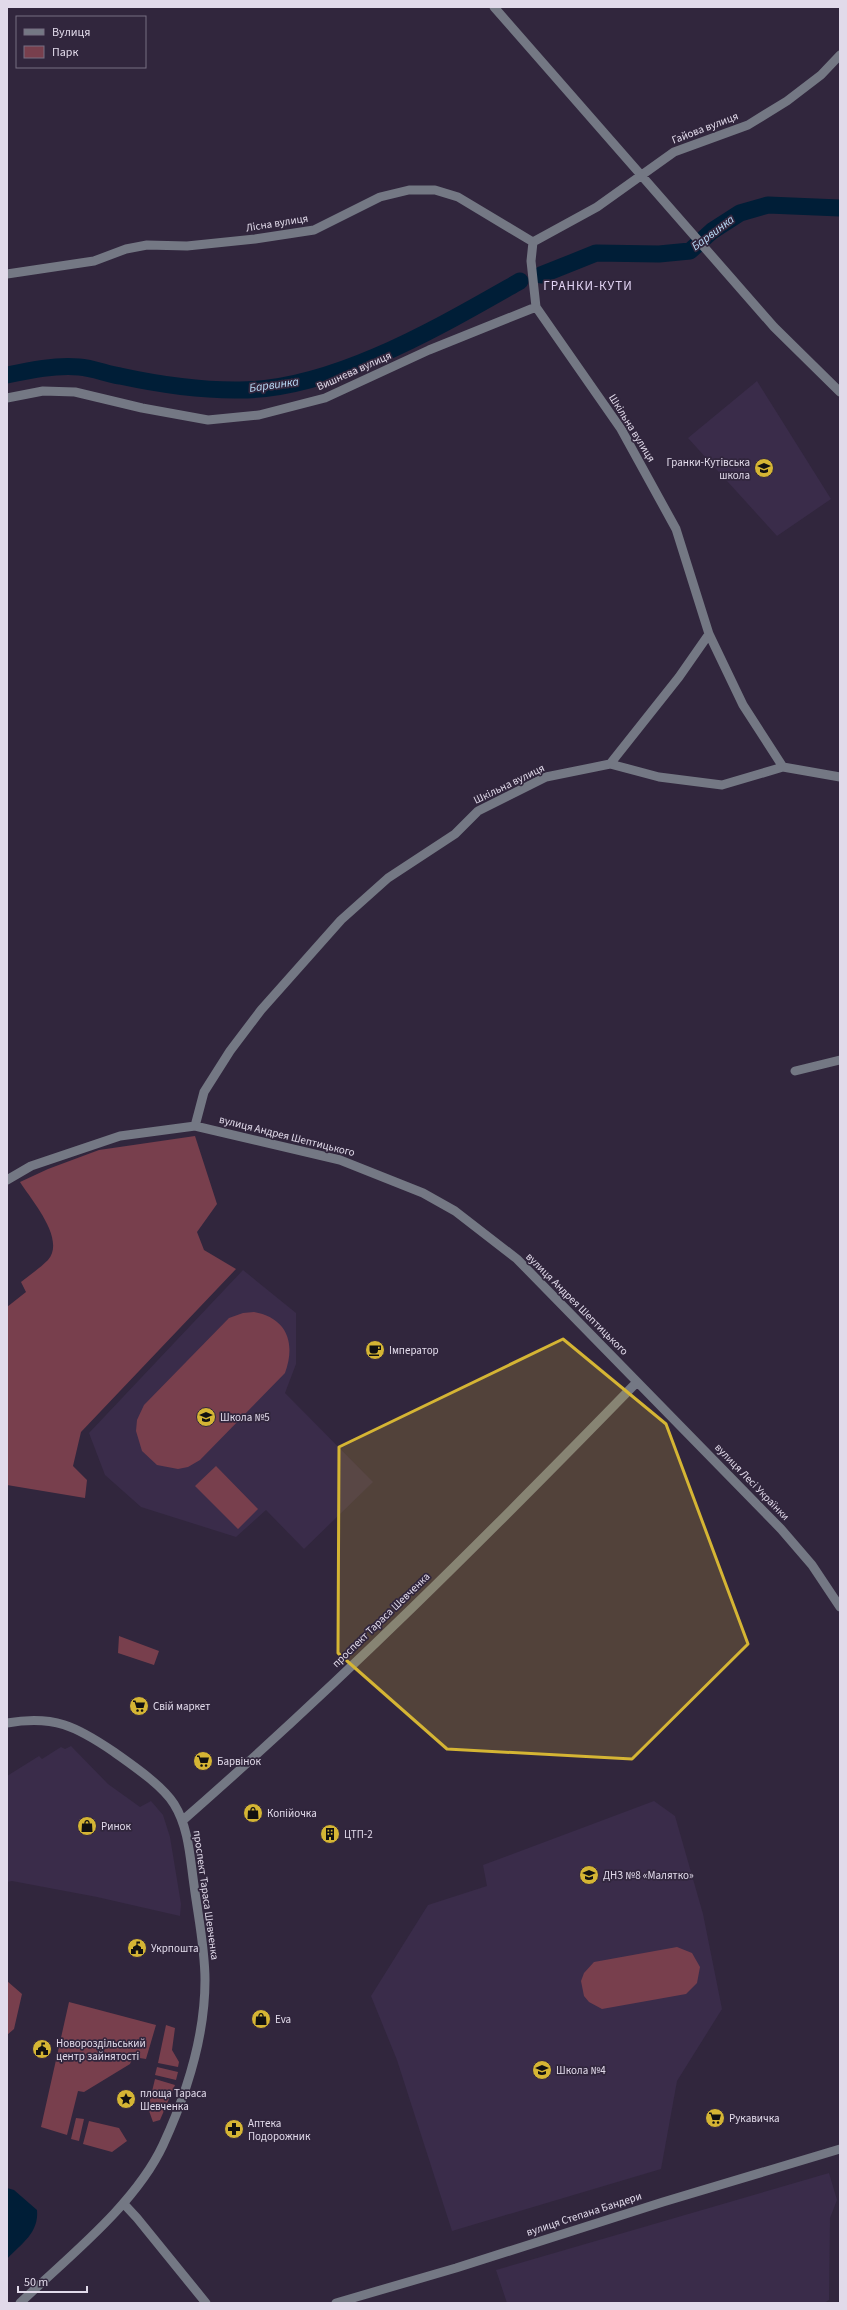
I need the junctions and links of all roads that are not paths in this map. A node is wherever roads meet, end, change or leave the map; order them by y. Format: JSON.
{"nodes":[{"id":1,"x":494,"y":7,"type":"edge"},
{"id":2,"x":840,"y":55,"type":"edge"},
{"id":3,"x":640,"y":174,"type":"junction"},
{"id":4,"x":533,"y":242,"type":"junction"},
{"id":5,"x":7,"y":274,"type":"edge"},
{"id":6,"x":536,"y":307,"type":"junction"},
{"id":7,"x":840,"y":392,"type":"edge"},
{"id":8,"x":7,"y":398,"type":"edge"},
{"id":9,"x":708,"y":634,"type":"junction"},
{"id":10,"x":610,"y":764,"type":"junction"},
{"id":11,"x":783,"y":767,"type":"junction"},
{"id":12,"x":840,"y":777,"type":"edge"},
{"id":13,"x":840,"y":1060,"type":"edge"},
{"id":14,"x":796,"y":1071,"type":"dead end"},
{"id":15,"x":194,"y":1126,"type":"junction"},
{"id":16,"x":7,"y":1180,"type":"edge"},
{"id":17,"x":637,"y":1382,"type":"junction"},
{"id":18,"x":840,"y":1607,"type":"edge"},
{"id":19,"x":7,"y":1723,"type":"edge"},
{"id":20,"x":182,"y":1821,"type":"junction"},
{"id":21,"x":840,"y":2149,"type":"edge"},
{"id":22,"x":124,"y":2204,"type":"junction"},
{"id":23,"x":20,"y":2303,"type":"edge"},
{"id":24,"x":206,"y":2303,"type":"edge"},
{"id":25,"x":336,"y":2303,"type":"edge"}],
"edges":[{"from":1,"to":3,"type":"street"},
{"from":2,"to":3,"type":"street","name":"Гайова вулиця"},
{"from":3,"to":4,"type":"street","name":"Гайова вулиця"},
{"from":3,"to":7,"type":"street"},
{"from":4,"to":5,"type":"street","name":"Лісна вулиця"},
{"from":4,"to":6,"type":"street","name":"Шкільна вулиця"},
{"from":6,"to":8,"type":"street","name":"Вишнева вулиця"},
{"from":6,"to":9,"type":"street","name":"Шкільна вулиця"},
{"from":9,"to":10,"type":"street"},
{"from":9,"to":11,"type":"street","name":"Шкільна вулиця"},
{"from":10,"to":11,"type":"street","name":"Шкільна вулиця"},
{"from":10,"to":15,"type":"street","name":"Шкільна вулиця"},
{"from":11,"to":12,"type":"street","name":"Шкільна вулиця"},
{"from":13,"to":14,"type":"street"},
{"from":15,"to":16,"type":"street","name":"вулиця Андрея Шептицького"},
{"from":15,"to":17,"type":"street","name":"вулиця Андрея Шептицького"},
{"from":17,"to":18,"type":"street","name":"вулиця Лесі Українки"},
{"from":17,"to":20,"type":"street","name":"проспект Тараса Шевченка"},
{"from":19,"to":20,"type":"street"},
{"from":20,"to":22,"type":"street","name":"проспект Тараса Шевченка"},
{"from":21,"to":25,"type":"street","name":"вулиця Степана Бандери"},
{"from":22,"to":23,"type":"street","name":"проспект Тараса Шевченка"},
{"from":22,"to":24,"type":"street"}]}
